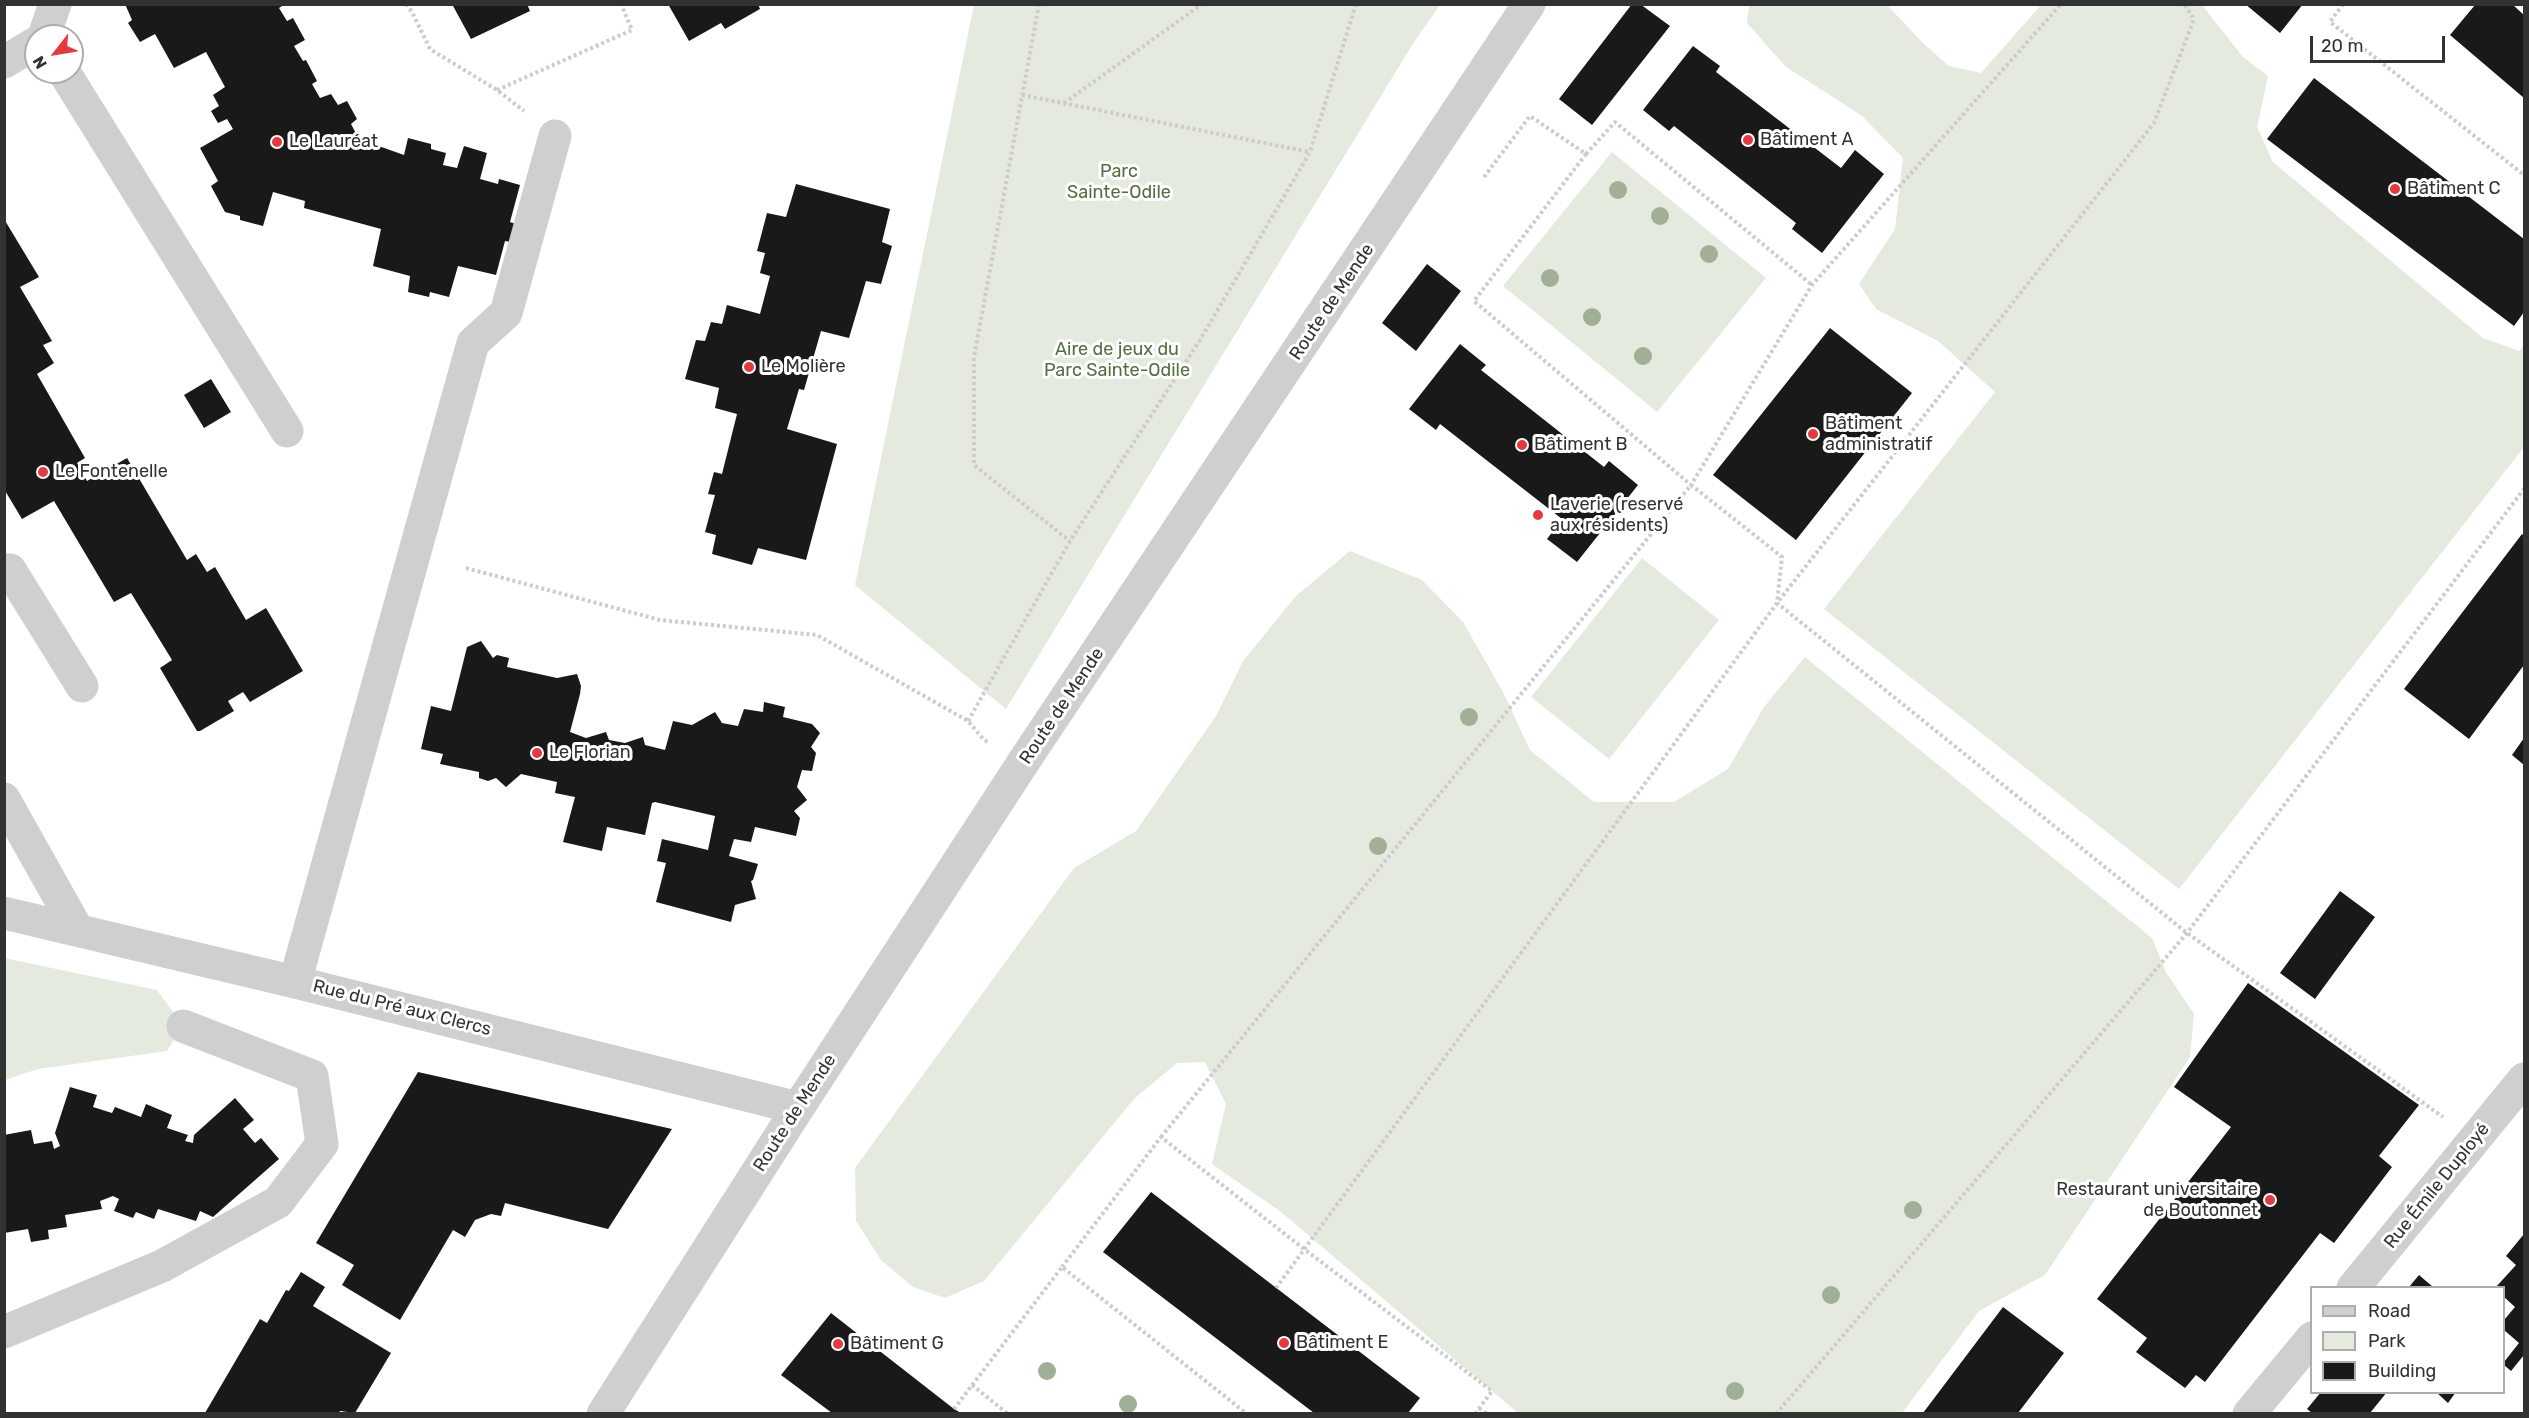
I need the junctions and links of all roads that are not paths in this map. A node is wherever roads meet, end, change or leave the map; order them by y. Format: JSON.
{"nodes":[{"id":1,"x":55,"y":4,"type":"edge"},
{"id":2,"x":1529,"y":4,"type":"edge"},
{"id":3,"x":48,"y":24,"type":"edge"},
{"id":4,"x":24,"y":50,"type":"edge"},
{"id":5,"x":4,"y":62,"type":"edge"},
{"id":6,"x":71,"y":84,"type":"edge"},
{"id":7,"x":555,"y":136,"type":"road end"},
{"id":8,"x":286,"y":431,"type":"dead end"},
{"id":9,"x":4,"y":570,"type":"edge"},
{"id":10,"x":82,"y":687,"type":"dead end"},
{"id":11,"x":4,"y":799,"type":"edge"},
{"id":12,"x":4,"y":913,"type":"edge"},
{"id":13,"x":77,"y":929,"type":"junction"},
{"id":14,"x":295,"y":982,"type":"junction"},
{"id":15,"x":183,"y":1026,"type":"dead end"},
{"id":16,"x":2523,"y":1084,"type":"edge"},
{"id":17,"x":798,"y":1108,"type":"junction"},
{"id":18,"x":2354,"y":1286,"type":"edge"},
{"id":19,"x":4,"y":1332,"type":"edge"},
{"id":20,"x":2310,"y":1340,"type":"edge"},
{"id":21,"x":603,"y":1413,"type":"edge"},
{"id":22,"x":2249,"y":1413,"type":"edge"}],
"edges":[{"from":1,"to":3,"type":"street"},
{"from":2,"to":17,"type":"street","name":"Route de Mende"},
{"from":4,"to":5,"type":"street"},
{"from":6,"to":8,"type":"street"},
{"from":7,"to":14,"type":"street"},
{"from":9,"to":10,"type":"street"},
{"from":11,"to":13,"type":"street"},
{"from":12,"to":13,"type":"street","name":"Rue du Pré aux Clercs"},
{"from":13,"to":14,"type":"street","name":"Rue du Pré aux Clercs"},
{"from":14,"to":17,"type":"street","name":"Rue du Pré aux Clercs"},
{"from":15,"to":19,"type":"street"},
{"from":16,"to":18,"type":"street","name":"Rue Émile Duployé"},
{"from":17,"to":21,"type":"street","name":"Route de Mende"},
{"from":20,"to":22,"type":"street"}]}
